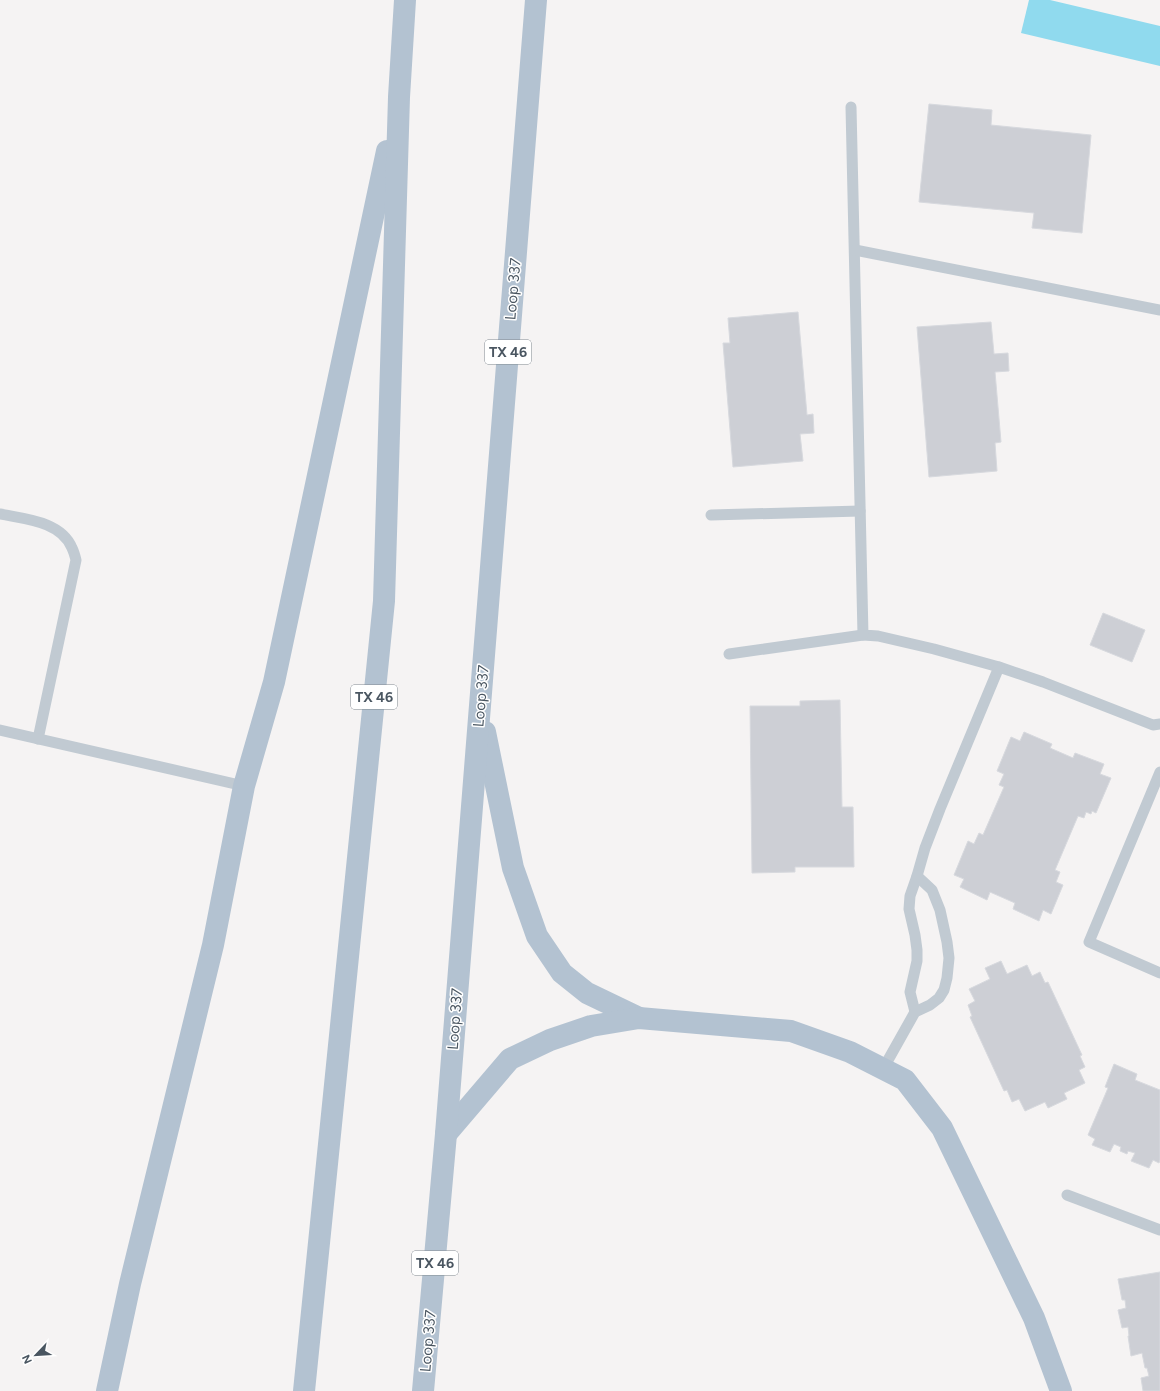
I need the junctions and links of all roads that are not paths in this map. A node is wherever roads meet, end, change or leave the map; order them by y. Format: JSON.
{"nodes":[{"id":1,"x":405,"y":0,"type":"edge"},
{"id":2,"x":536,"y":0,"type":"edge"},
{"id":3,"x":399,"y":97,"type":"junction"},
{"id":4,"x":851,"y":107,"type":"dead end"},
{"id":5,"x":855,"y":250,"type":"junction"},
{"id":6,"x":1160,"y":310,"type":"edge"},
{"id":7,"x":860,"y":511,"type":"junction"},
{"id":8,"x":0,"y":514,"type":"edge"},
{"id":9,"x":711,"y":515,"type":"dead end"},
{"id":10,"x":863,"y":634,"type":"junction"},
{"id":11,"x":729,"y":654,"type":"dead end"},
{"id":12,"x":999,"y":667,"type":"junction"},
{"id":13,"x":480,"y":705,"type":"junction"},
{"id":14,"x":1160,"y":724,"type":"edge"},
{"id":15,"x":0,"y":730,"type":"edge"},
{"id":16,"x":38,"y":739,"type":"junction"},
{"id":17,"x":1160,"y":772,"type":"edge"},
{"id":18,"x":244,"y":786,"type":"junction"},
{"id":19,"x":917,"y":876,"type":"junction"},
{"id":20,"x":1160,"y":973,"type":"edge"},
{"id":21,"x":915,"y":1012,"type":"junction"},
{"id":22,"x":639,"y":1018,"type":"junction"},
{"id":23,"x":883,"y":1069,"type":"junction"},
{"id":24,"x":446,"y":1134,"type":"junction"},
{"id":25,"x":1067,"y":1195,"type":"dead end"},
{"id":26,"x":1160,"y":1230,"type":"edge"},
{"id":27,"x":107,"y":1391,"type":"edge"},
{"id":28,"x":304,"y":1391,"type":"edge"},
{"id":29,"x":423,"y":1391,"type":"edge"},
{"id":30,"x":1061,"y":1391,"type":"edge"}],
"edges":[{"from":1,"to":3,"type":"main road","number":"TX 46"},
{"from":2,"to":13,"type":"main road","name":"Loop 337","number":"TX 46"},
{"from":3,"to":18,"type":"main road"},
{"from":3,"to":28,"type":"main road","number":"TX 46"},
{"from":4,"to":5,"type":"lane"},
{"from":5,"to":6,"type":"lane"},
{"from":5,"to":7,"type":"lane"},
{"from":7,"to":9,"type":"lane"},
{"from":7,"to":10,"type":"lane"},
{"from":8,"to":16,"type":"lane"},
{"from":10,"to":11,"type":"lane"},
{"from":10,"to":12,"type":"lane"},
{"from":12,"to":14,"type":"lane"},
{"from":12,"to":19,"type":"lane"},
{"from":13,"to":22,"type":"main road"},
{"from":13,"to":24,"type":"main road","name":"Loop 337","number":"TX 46"},
{"from":15,"to":16,"type":"lane"},
{"from":16,"to":18,"type":"lane"},
{"from":17,"to":20,"type":"lane"},
{"from":18,"to":27,"type":"main road"},
{"from":19,"to":21,"type":"lane"},
{"from":19,"to":21,"type":"lane"},
{"from":21,"to":23,"type":"lane"},
{"from":22,"to":23,"type":"main road"},
{"from":22,"to":24,"type":"main road"},
{"from":23,"to":30,"type":"main road"},
{"from":24,"to":29,"type":"main road","name":"Loop 337","number":"TX 46"},
{"from":25,"to":26,"type":"lane"}]}
